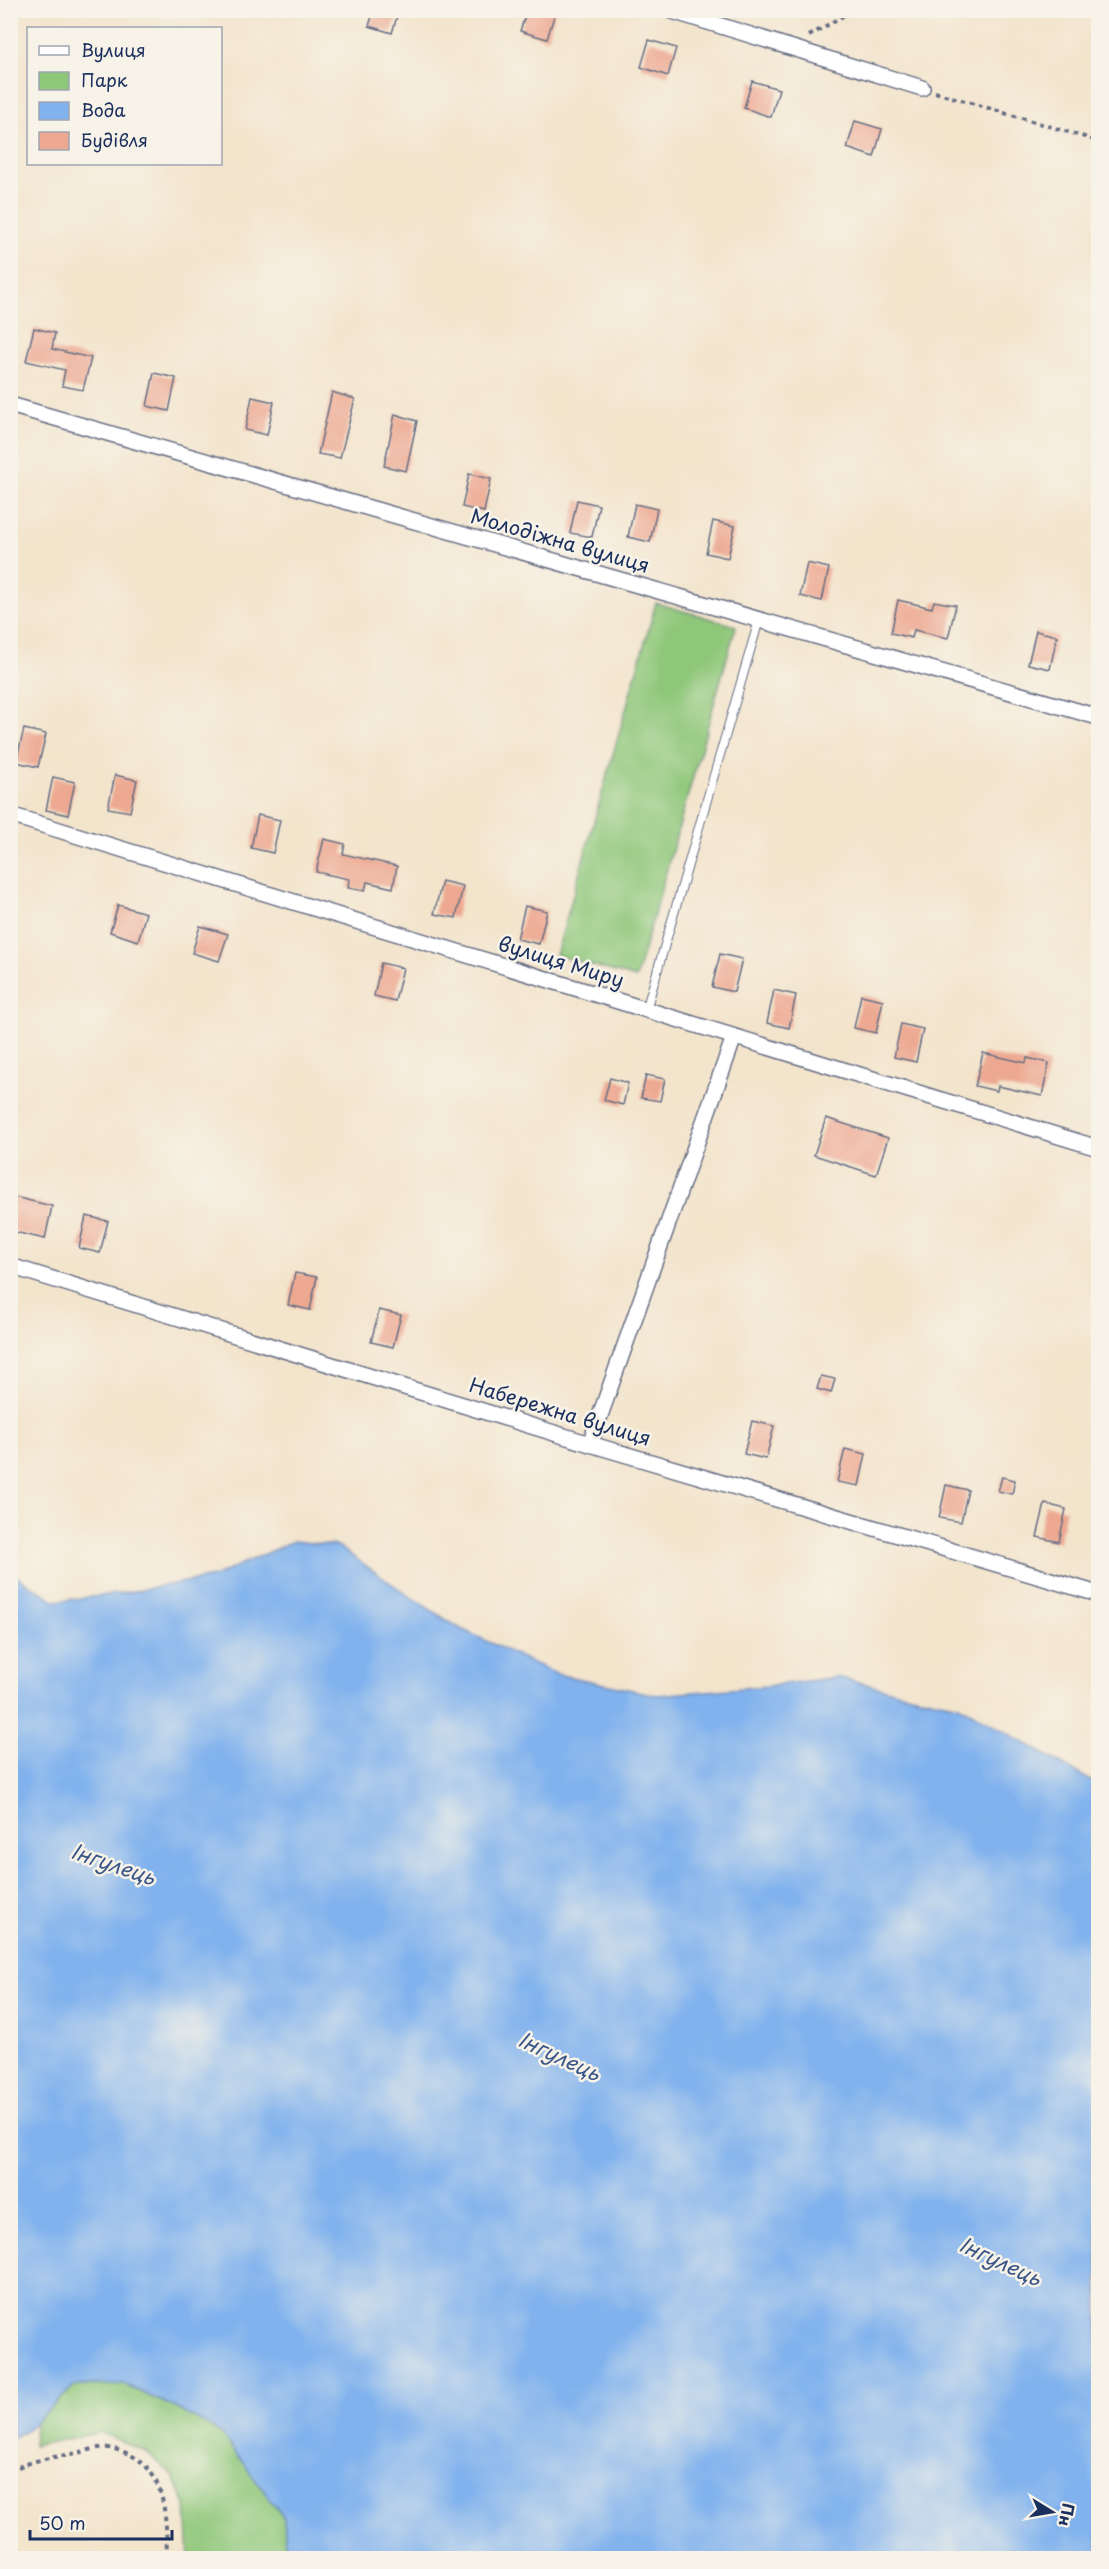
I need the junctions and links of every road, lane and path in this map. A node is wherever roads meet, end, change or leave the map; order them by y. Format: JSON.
{"nodes":[{"id":1,"x":669,"y":10,"type":"edge"},
{"id":2,"x":853,"y":10,"type":"edge"},
{"id":3,"x":790,"y":47,"type":"junction"},
{"id":4,"x":921,"y":88,"type":"joint"},
{"id":5,"x":1098,"y":141,"type":"edge"},
{"id":6,"x":10,"y":405,"type":"edge"},
{"id":7,"x":759,"y":620,"type":"junction"},
{"id":8,"x":1098,"y":717,"type":"edge"},
{"id":9,"x":10,"y":816,"type":"edge"},
{"id":10,"x":646,"y":1010,"type":"junction"},
{"id":11,"x":734,"y":1037,"type":"junction"},
{"id":12,"x":1098,"y":1148,"type":"edge"},
{"id":13,"x":10,"y":1266,"type":"edge"},
{"id":14,"x":590,"y":1444,"type":"junction"},
{"id":15,"x":1098,"y":1594,"type":"edge"},
{"id":16,"x":10,"y":2471,"type":"edge"},
{"id":17,"x":167,"y":2559,"type":"edge"}],
"edges":[{"from":1,"to":3,"type":"street"},
{"from":2,"to":3,"type":"path"},
{"from":3,"to":4,"type":"street"},
{"from":4,"to":5,"type":"path"},
{"from":6,"to":7,"type":"street","name":"Молодіжна вулиця"},
{"from":7,"to":8,"type":"street","name":"Молодіжна вулиця"},
{"from":7,"to":10,"type":"lane"},
{"from":9,"to":10,"type":"street","name":"вулиця Миру"},
{"from":10,"to":11,"type":"street","name":"вулиця Миру"},
{"from":11,"to":12,"type":"street","name":"вулиця Миру"},
{"from":11,"to":14,"type":"street"},
{"from":13,"to":14,"type":"street","name":"Набережна вулиця"},
{"from":14,"to":15,"type":"street","name":"Набережна вулиця"},
{"from":16,"to":17,"type":"path"}]}
